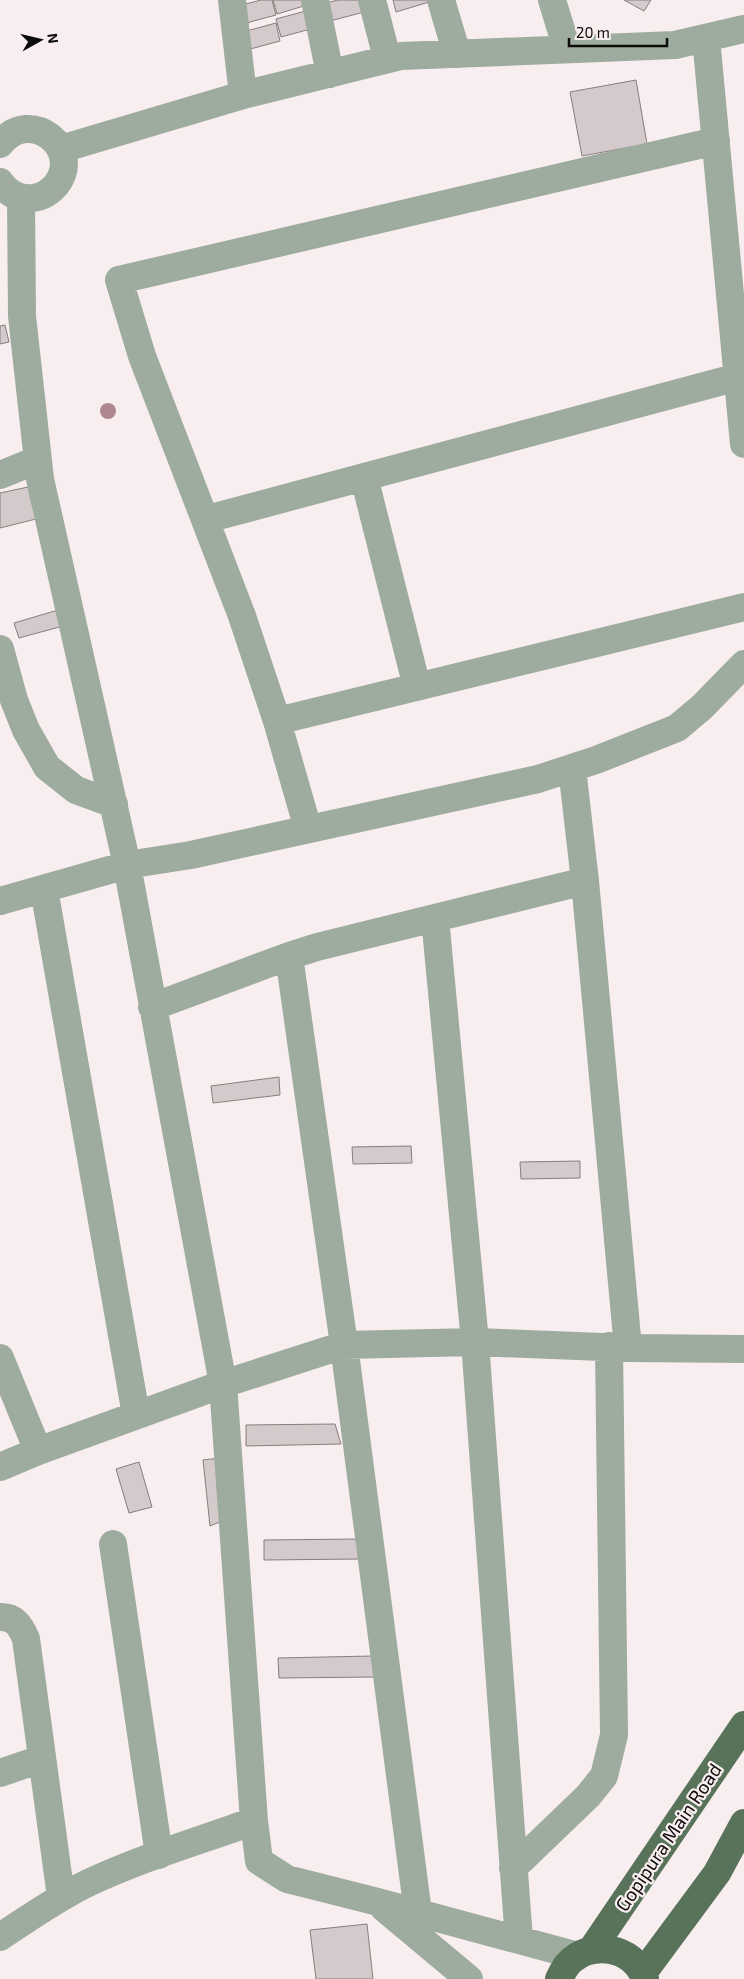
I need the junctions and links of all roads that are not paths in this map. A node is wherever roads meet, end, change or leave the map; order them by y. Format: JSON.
{"nodes":[{"id":1,"x":232,"y":0,"type":"edge"},
{"id":2,"x":315,"y":0,"type":"edge"},
{"id":3,"x":372,"y":0,"type":"edge"},
{"id":4,"x":442,"y":0,"type":"edge"},
{"id":5,"x":552,"y":0,"type":"edge"},
{"id":6,"x":744,"y":29,"type":"edge"},
{"id":7,"x":706,"y":38,"type":"junction"},
{"id":8,"x":567,"y":49,"type":"junction"},
{"id":9,"x":456,"y":54,"type":"junction"},
{"id":10,"x":387,"y":58,"type":"junction"},
{"id":11,"x":330,"y":74,"type":"junction"},
{"id":12,"x":242,"y":95,"type":"junction"},
{"id":13,"x":716,"y":141,"type":"junction"},
{"id":14,"x":0,"y":144,"type":"edge"},
{"id":15,"x":61,"y":149,"type":"junction"},
{"id":16,"x":0,"y":182,"type":"edge"},
{"id":17,"x":22,"y":198,"type":"junction"},
{"id":18,"x":738,"y":377,"type":"junction"},
{"id":19,"x":744,"y":444,"type":"edge"},
{"id":20,"x":37,"y":460,"type":"junction"},
{"id":21,"x":0,"y":475,"type":"edge"},
{"id":22,"x":364,"y":477,"type":"junction"},
{"id":23,"x":207,"y":519,"type":"junction"},
{"id":24,"x":744,"y":607,"type":"edge"},
{"id":25,"x":0,"y":649,"type":"edge"},
{"id":26,"x":744,"y":664,"type":"edge"},
{"id":27,"x":418,"y":687,"type":"junction"},
{"id":28,"x":277,"y":721,"type":"junction"},
{"id":29,"x":572,"y":768,"type":"junction"},
{"id":30,"x":114,"y":804,"type":"junction"},
{"id":31,"x":308,"y":829,"type":"junction"},
{"id":32,"x":127,"y":865,"type":"junction"},
{"id":33,"x":585,"y":880,"type":"junction"},
{"id":34,"x":44,"y":889,"type":"junction"},
{"id":35,"x":0,"y":901,"type":"edge"},
{"id":36,"x":435,"y":918,"type":"junction"},
{"id":37,"x":289,"y":956,"type":"junction"},
{"id":38,"x":152,"y":1007,"type":"junction"},
{"id":39,"x":475,"y":1342,"type":"junction"},
{"id":40,"x":344,"y":1345,"type":"junction"},
{"id":41,"x":618,"y":1347,"type":"junction"},
{"id":42,"x":744,"y":1349,"type":"edge"},
{"id":43,"x":0,"y":1358,"type":"edge"},
{"id":44,"x":223,"y":1384,"type":"junction"},
{"id":45,"x":136,"y":1415,"type":"junction"},
{"id":46,"x":38,"y":1451,"type":"junction"},
{"id":47,"x":0,"y":1467,"type":"edge"},
{"id":48,"x":113,"y":1544,"type":"dead end"},
{"id":49,"x":0,"y":1617,"type":"edge"},
{"id":50,"x":744,"y":1725,"type":"edge"},
{"id":51,"x":41,"y":1759,"type":"junction"},
{"id":52,"x":0,"y":1773,"type":"edge"},
{"id":53,"x":254,"y":1821,"type":"junction"},
{"id":54,"x":744,"y":1823,"type":"edge"},
{"id":55,"x":159,"y":1855,"type":"junction"},
{"id":56,"x":514,"y":1868,"type":"junction"},
{"id":57,"x":61,"y":1897,"type":"junction"},
{"id":58,"x":378,"y":1902,"type":"junction"},
{"id":59,"x":418,"y":1913,"type":"junction"},
{"id":60,"x":3,"y":1937,"type":"edge"},
{"id":61,"x":519,"y":1940,"type":"junction"},
{"id":62,"x":585,"y":1952,"type":"junction"},
{"id":63,"x":644,"y":1976,"type":"edge"},
{"id":64,"x":469,"y":1979,"type":"edge"},
{"id":65,"x":559,"y":1979,"type":"edge"}],
"edges":[{"from":1,"to":12,"type":"street"},
{"from":2,"to":11,"type":"street"},
{"from":3,"to":10,"type":"street"},
{"from":4,"to":9,"type":"street"},
{"from":5,"to":8,"type":"street"},
{"from":6,"to":7,"type":"street"},
{"from":7,"to":8,"type":"street"},
{"from":7,"to":13,"type":"street"},
{"from":8,"to":9,"type":"street"},
{"from":9,"to":10,"type":"street"},
{"from":10,"to":11,"type":"street"},
{"from":11,"to":12,"type":"street"},
{"from":12,"to":15,"type":"street"},
{"from":13,"to":18,"type":"street"},
{"from":13,"to":23,"type":"street"},
{"from":14,"to":15,"type":"street"},
{"from":15,"to":17,"type":"street"},
{"from":16,"to":17,"type":"street"},
{"from":17,"to":20,"type":"street"},
{"from":18,"to":19,"type":"street"},
{"from":18,"to":22,"type":"street"},
{"from":20,"to":21,"type":"street"},
{"from":20,"to":30,"type":"street"},
{"from":22,"to":23,"type":"street"},
{"from":22,"to":27,"type":"street"},
{"from":23,"to":28,"type":"street"},
{"from":24,"to":27,"type":"street"},
{"from":25,"to":30,"type":"street"},
{"from":26,"to":29,"type":"street"},
{"from":27,"to":28,"type":"street"},
{"from":28,"to":31,"type":"street"},
{"from":29,"to":31,"type":"street"},
{"from":29,"to":33,"type":"street"},
{"from":30,"to":32,"type":"street"},
{"from":31,"to":32,"type":"street"},
{"from":32,"to":34,"type":"street"},
{"from":32,"to":38,"type":"street"},
{"from":33,"to":36,"type":"street"},
{"from":33,"to":41,"type":"street"},
{"from":34,"to":35,"type":"street"},
{"from":34,"to":45,"type":"street"},
{"from":36,"to":37,"type":"street"},
{"from":36,"to":39,"type":"street"},
{"from":37,"to":38,"type":"street"},
{"from":37,"to":40,"type":"street"},
{"from":38,"to":44,"type":"street"},
{"from":39,"to":40,"type":"street"},
{"from":39,"to":41,"type":"street"},
{"from":39,"to":56,"type":"street"},
{"from":40,"to":44,"type":"street"},
{"from":40,"to":59,"type":"street"},
{"from":41,"to":42,"type":"street"},
{"from":41,"to":56,"type":"street"},
{"from":43,"to":46,"type":"street"},
{"from":44,"to":45,"type":"street"},
{"from":44,"to":53,"type":"street"},
{"from":45,"to":46,"type":"street"},
{"from":46,"to":47,"type":"street"},
{"from":48,"to":55,"type":"street"},
{"from":49,"to":51,"type":"street"},
{"from":50,"to":62,"type":"main road","name":"Gopipura Main Road"},
{"from":51,"to":52,"type":"street"},
{"from":51,"to":57,"type":"street"},
{"from":53,"to":55,"type":"street"},
{"from":53,"to":58,"type":"street"},
{"from":54,"to":63,"type":"main road"},
{"from":55,"to":57,"type":"street"},
{"from":56,"to":61,"type":"street"},
{"from":57,"to":60,"type":"street"},
{"from":58,"to":59,"type":"street"},
{"from":58,"to":64,"type":"street"},
{"from":59,"to":61,"type":"street"},
{"from":61,"to":62,"type":"street"},
{"from":62,"to":63,"type":"main road"},
{"from":62,"to":65,"type":"main road","name":"Gopipura Main Road"}]}
